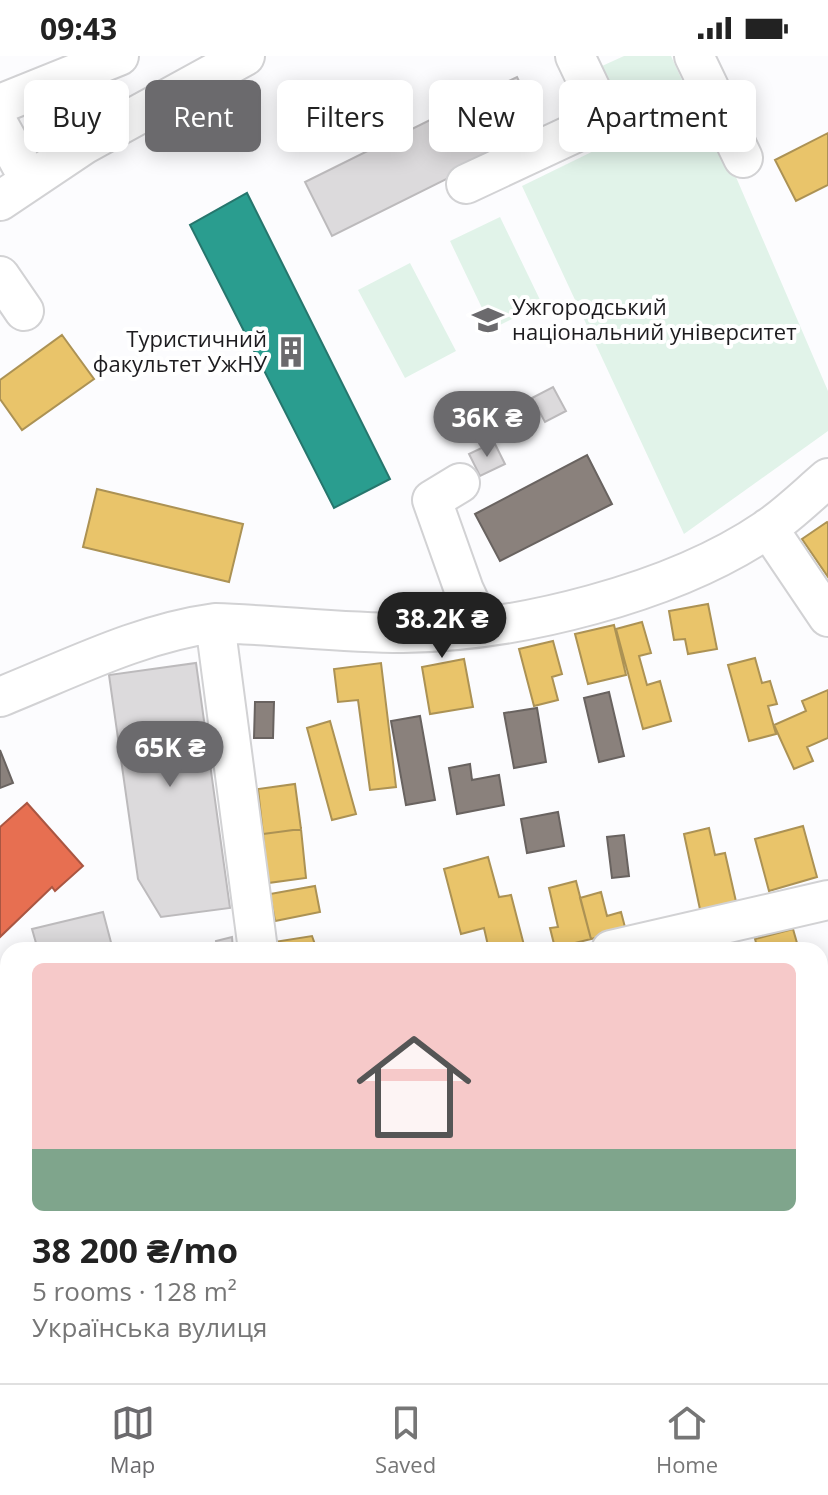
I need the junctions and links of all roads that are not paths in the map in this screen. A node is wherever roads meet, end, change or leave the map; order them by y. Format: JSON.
{"nodes":[{"id":1,"x":119,"y":56,"type":"edge"},
{"id":2,"x":245,"y":56,"type":"edge"},
{"id":3,"x":575,"y":56,"type":"edge"},
{"id":4,"x":694,"y":56,"type":"edge"},
{"id":5,"x":0,"y":104,"type":"edge"},
{"id":6,"x":0,"y":127,"type":"edge"},
{"id":7,"x":743,"y":158,"type":"dead end"},
{"id":8,"x":466,"y":184,"type":"dead end"},
{"id":9,"x":15,"y":191,"type":"edge"},
{"id":10,"x":0,"y":276,"type":"edge"},
{"id":11,"x":24,"y":311,"type":"dead end"},
{"id":12,"x":828,"y":478,"type":"edge"},
{"id":13,"x":460,"y":483,"type":"dead end"},
{"id":14,"x":768,"y":528,"type":"junction"},
{"id":15,"x":828,"y":617,"type":"edge"},
{"id":16,"x":215,"y":623,"type":"junction"},
{"id":17,"x":480,"y":624,"type":"junction"},
{"id":18,"x":0,"y":697,"type":"edge"},
{"id":19,"x":828,"y":900,"type":"edge"},
{"id":20,"x":257,"y":942,"type":"edge"},
{"id":21,"x":646,"y":942,"type":"edge"}],
"edges":[{"from":1,"to":5,"type":"street"},
{"from":2,"to":9,"type":"street"},
{"from":3,"to":8,"type":"street"},
{"from":4,"to":7,"type":"street"},
{"from":6,"to":9,"type":"street"},
{"from":10,"to":11,"type":"street"},
{"from":12,"to":14,"type":"street"},
{"from":13,"to":17,"type":"street"},
{"from":14,"to":15,"type":"street"},
{"from":14,"to":17,"type":"street"},
{"from":16,"to":17,"type":"street"},
{"from":16,"to":18,"type":"street"},
{"from":16,"to":20,"type":"street"},
{"from":19,"to":21,"type":"street"}]}
